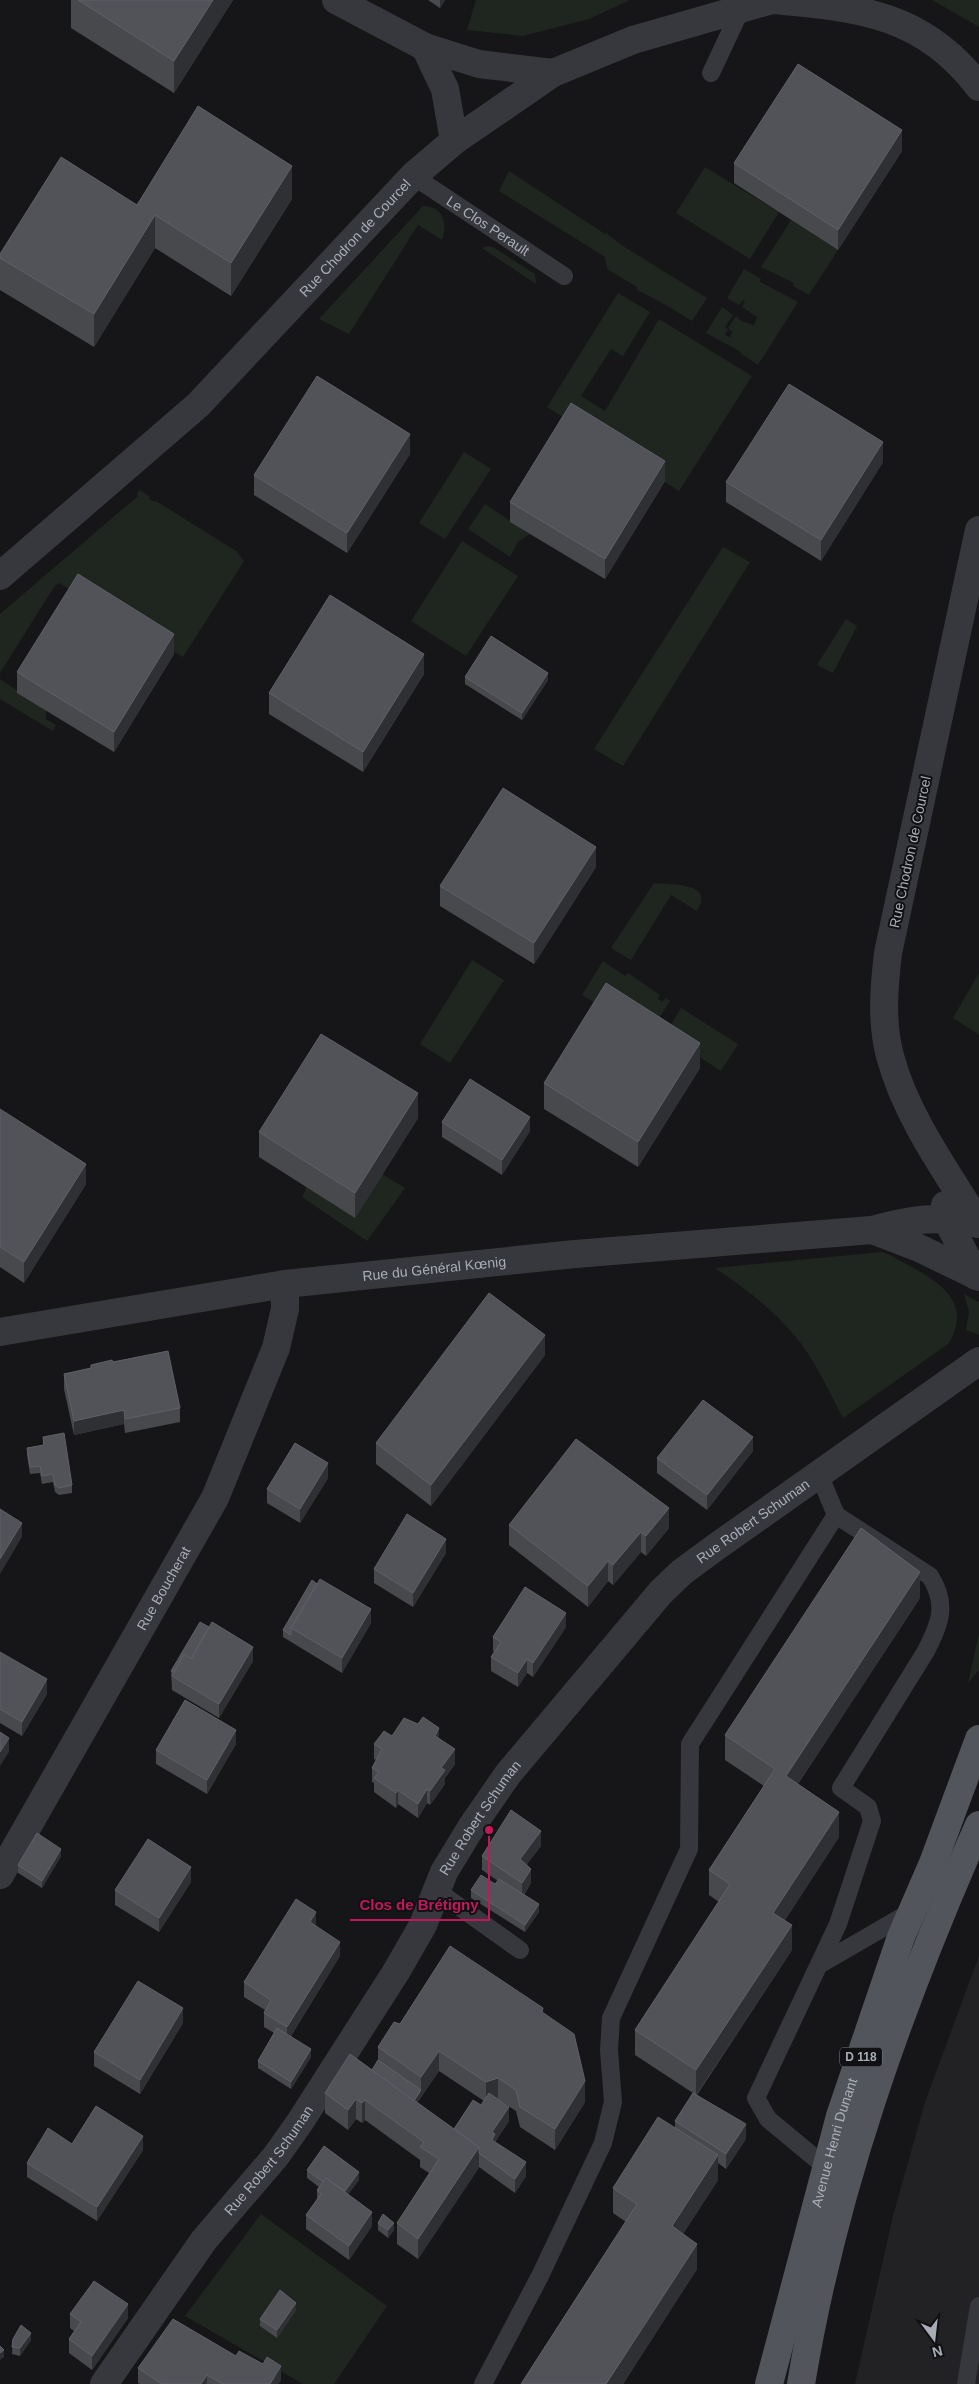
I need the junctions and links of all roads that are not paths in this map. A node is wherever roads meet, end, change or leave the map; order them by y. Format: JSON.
{"nodes":[{"id":1,"x":336,"y":0,"type":"edge"},
{"id":2,"x":772,"y":0,"type":"edge"},
{"id":3,"x":742,"y":7,"type":"junction"},
{"id":4,"x":424,"y":47,"type":"junction"},
{"id":5,"x":553,"y":73,"type":"junction"},
{"id":6,"x":711,"y":73,"type":"dead end"},
{"id":7,"x":979,"y":87,"type":"edge"},
{"id":8,"x":454,"y":140,"type":"junction"},
{"id":9,"x":413,"y":176,"type":"junction"},
{"id":10,"x":564,"y":276,"type":"dead end"},
{"id":11,"x":979,"y":530,"type":"edge"},
{"id":12,"x":0,"y":576,"type":"edge"},
{"id":13,"x":943,"y":1166,"type":"junction"},
{"id":14,"x":946,"y":1218,"type":"junction"},
{"id":15,"x":979,"y":1224,"type":"edge"},
{"id":16,"x":872,"y":1230,"type":"junction"},
{"id":17,"x":977,"y":1277,"type":"edge"},
{"id":18,"x":285,"y":1284,"type":"junction"},
{"id":19,"x":0,"y":1332,"type":"edge"},
{"id":20,"x":979,"y":1361,"type":"edge"},
{"id":21,"x":819,"y":1474,"type":"junction"},
{"id":22,"x":836,"y":1515,"type":"junction"},
{"id":23,"x":979,"y":1739,"type":"edge"},
{"id":24,"x":979,"y":1825,"type":"edge"},
{"id":25,"x":0,"y":1875,"type":"edge"},
{"id":26,"x":436,"y":1890,"type":"junction"},
{"id":27,"x":912,"y":1911,"type":"junction"},
{"id":28,"x":520,"y":1950,"type":"dead end"},
{"id":29,"x":819,"y":1965,"type":"junction"},
{"id":30,"x":827,"y":2168,"type":"junction"},
{"id":31,"x":979,"y":2306,"type":"edge"},
{"id":32,"x":104,"y":2384,"type":"edge"},
{"id":33,"x":483,"y":2384,"type":"edge"},
{"id":34,"x":769,"y":2384,"type":"edge"},
{"id":35,"x":801,"y":2384,"type":"edge"},
{"id":36,"x":966,"y":2384,"type":"edge"}],
"edges":[{"from":1,"to":4,"type":"street"},
{"from":2,"to":3,"type":"street","name":"Rue Chodron de Courcel"},
{"from":2,"to":7,"type":"street","name":"Rue Chodron de Courcel"},
{"from":3,"to":5,"type":"street","name":"Rue Chodron de Courcel"},
{"from":3,"to":6,"type":"lane"},
{"from":4,"to":5,"type":"street"},
{"from":4,"to":8,"type":"street"},
{"from":5,"to":8,"type":"street","name":"Rue Chodron de Courcel"},
{"from":8,"to":9,"type":"street","name":"Rue Chodron de Courcel"},
{"from":9,"to":10,"type":"lane","name":"Le Clos Perault"},
{"from":9,"to":12,"type":"street","name":"Rue Chodron de Courcel"},
{"from":11,"to":13,"type":"street","name":"Rue Chodron de Courcel"},
{"from":13,"to":14,"type":"street","name":"Rue Chodron de Courcel"},
{"from":13,"to":15,"type":"street","name":"Rue Chodron de Courcel"},
{"from":14,"to":15,"type":"street","name":"Rue du Général Kœnig"},
{"from":14,"to":16,"type":"street","name":"Rue du Général Kœnig"},
{"from":14,"to":17,"type":"street","name":"Rue Chodron de Courcel"},
{"from":16,"to":17,"type":"street","name":"Rue du Général Kœnig"},
{"from":16,"to":18,"type":"street","name":"Rue du Général Kœnig"},
{"from":18,"to":19,"type":"street","name":"Rue du Général Kœnig"},
{"from":18,"to":25,"type":"street","name":"Rue Boucherat"},
{"from":20,"to":21,"type":"street","name":"Rue Robert Schuman"},
{"from":21,"to":22,"type":"lane"},
{"from":21,"to":26,"type":"street","name":"Rue Robert Schuman"},
{"from":22,"to":29,"type":"lane"},
{"from":22,"to":33,"type":"lane"},
{"from":23,"to":27,"type":"main road","name":"Avenue Henri Dunant","number":"D 118"},
{"from":24,"to":35,"type":"main road","name":"Avenue Henri Dunant","number":"D 118"},
{"from":26,"to":28,"type":"lane"},
{"from":26,"to":32,"type":"street","name":"Rue Robert Schuman"},
{"from":27,"to":29,"type":"lane"},
{"from":27,"to":30,"type":"main road","name":"Avenue Henri Dunant","number":"D 118"},
{"from":29,"to":30,"type":"lane"},
{"from":30,"to":34,"type":"main road","name":"Avenue Henri Dunant","number":"D 118"},
{"from":31,"to":36,"type":"lane"}]}
